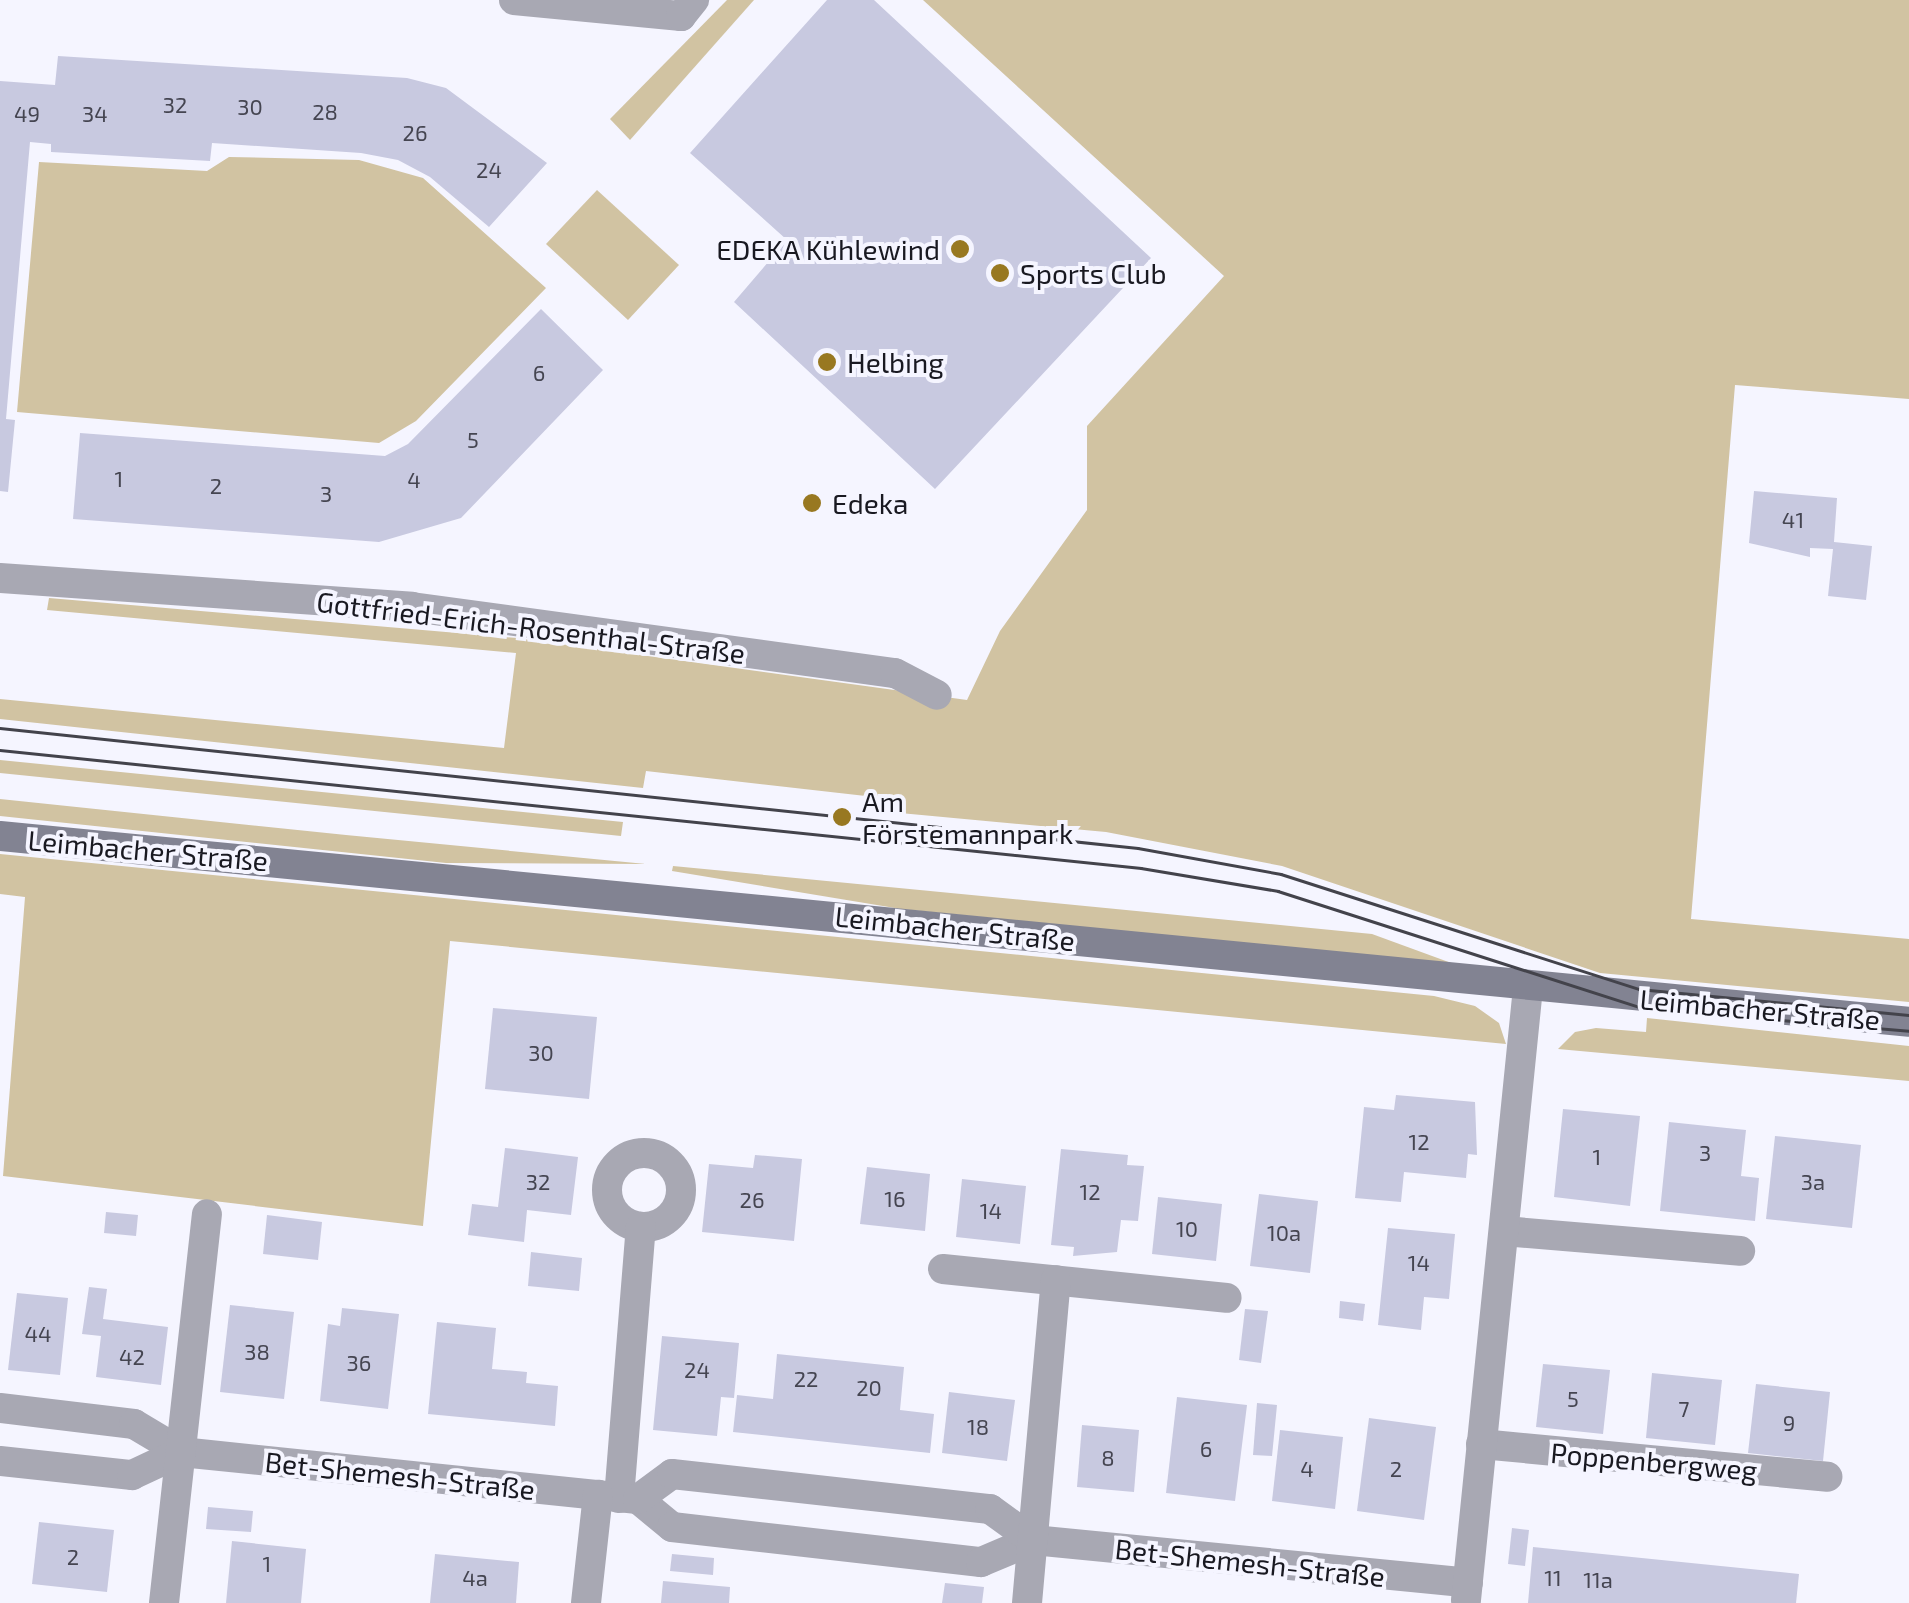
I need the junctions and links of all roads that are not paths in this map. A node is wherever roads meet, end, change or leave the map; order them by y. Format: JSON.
{"nodes":[{"id":1,"x":514,"y":0,"type":"edge"},
{"id":2,"x":694,"y":0,"type":"edge"},
{"id":3,"x":0,"y":578,"type":"edge"},
{"id":4,"x":937,"y":695,"type":"dead end"},
{"id":5,"x":0,"y":836,"type":"edge"},
{"id":6,"x":1528,"y":988,"type":"junction"},
{"id":7,"x":1909,"y":1022,"type":"edge"},
{"id":8,"x":207,"y":1214,"type":"dead end"},
{"id":9,"x":640,"y":1227,"type":"dead end"},
{"id":10,"x":1504,"y":1231,"type":"junction"},
{"id":11,"x":1740,"y":1250,"type":"dead end"},
{"id":12,"x":943,"y":1269,"type":"dead end"},
{"id":13,"x":1056,"y":1280,"type":"junction"},
{"id":14,"x":1227,"y":1298,"type":"dead end"},
{"id":15,"x":0,"y":1408,"type":"edge"},
{"id":16,"x":1481,"y":1444,"type":"junction"},
{"id":17,"x":181,"y":1452,"type":"junction"},
{"id":18,"x":0,"y":1461,"type":"edge"},
{"id":19,"x":1826,"y":1477,"type":"dead end"},
{"id":20,"x":618,"y":1497,"type":"junction"},
{"id":21,"x":1033,"y":1540,"type":"junction"},
{"id":22,"x":1467,"y":1593,"type":"edge"},
{"id":23,"x":164,"y":1603,"type":"edge"},
{"id":24,"x":586,"y":1603,"type":"edge"},
{"id":25,"x":1027,"y":1603,"type":"edge"}],
"edges":[{"from":1,"to":2,"type":"street"},
{"from":3,"to":4,"type":"street","name":"Gottfried-Erich-Rosenthal-Straße"},
{"from":5,"to":6,"type":"street","name":"Leimbacher Straße"},
{"from":6,"to":7,"type":"street","name":"Leimbacher Straße"},
{"from":6,"to":10,"type":"street"},
{"from":8,"to":17,"type":"street"},
{"from":9,"to":20,"type":"street"},
{"from":10,"to":11,"type":"street"},
{"from":10,"to":16,"type":"street"},
{"from":12,"to":13,"type":"street"},
{"from":13,"to":14,"type":"street"},
{"from":13,"to":21,"type":"street"},
{"from":15,"to":17,"type":"street","name":"Bet-Shemesh-Straße"},
{"from":16,"to":19,"type":"street","name":"Poppenbergweg"},
{"from":16,"to":22,"type":"street"},
{"from":17,"to":18,"type":"street"},
{"from":17,"to":20,"type":"street","name":"Bet-Shemesh-Straße"},
{"from":17,"to":23,"type":"street"},
{"from":20,"to":21,"type":"street","name":"Bet-Shemesh-Straße"},
{"from":20,"to":21,"type":"street"},
{"from":20,"to":24,"type":"street"},
{"from":21,"to":22,"type":"street","name":"Bet-Shemesh-Straße"},
{"from":21,"to":25,"type":"street"}]}
